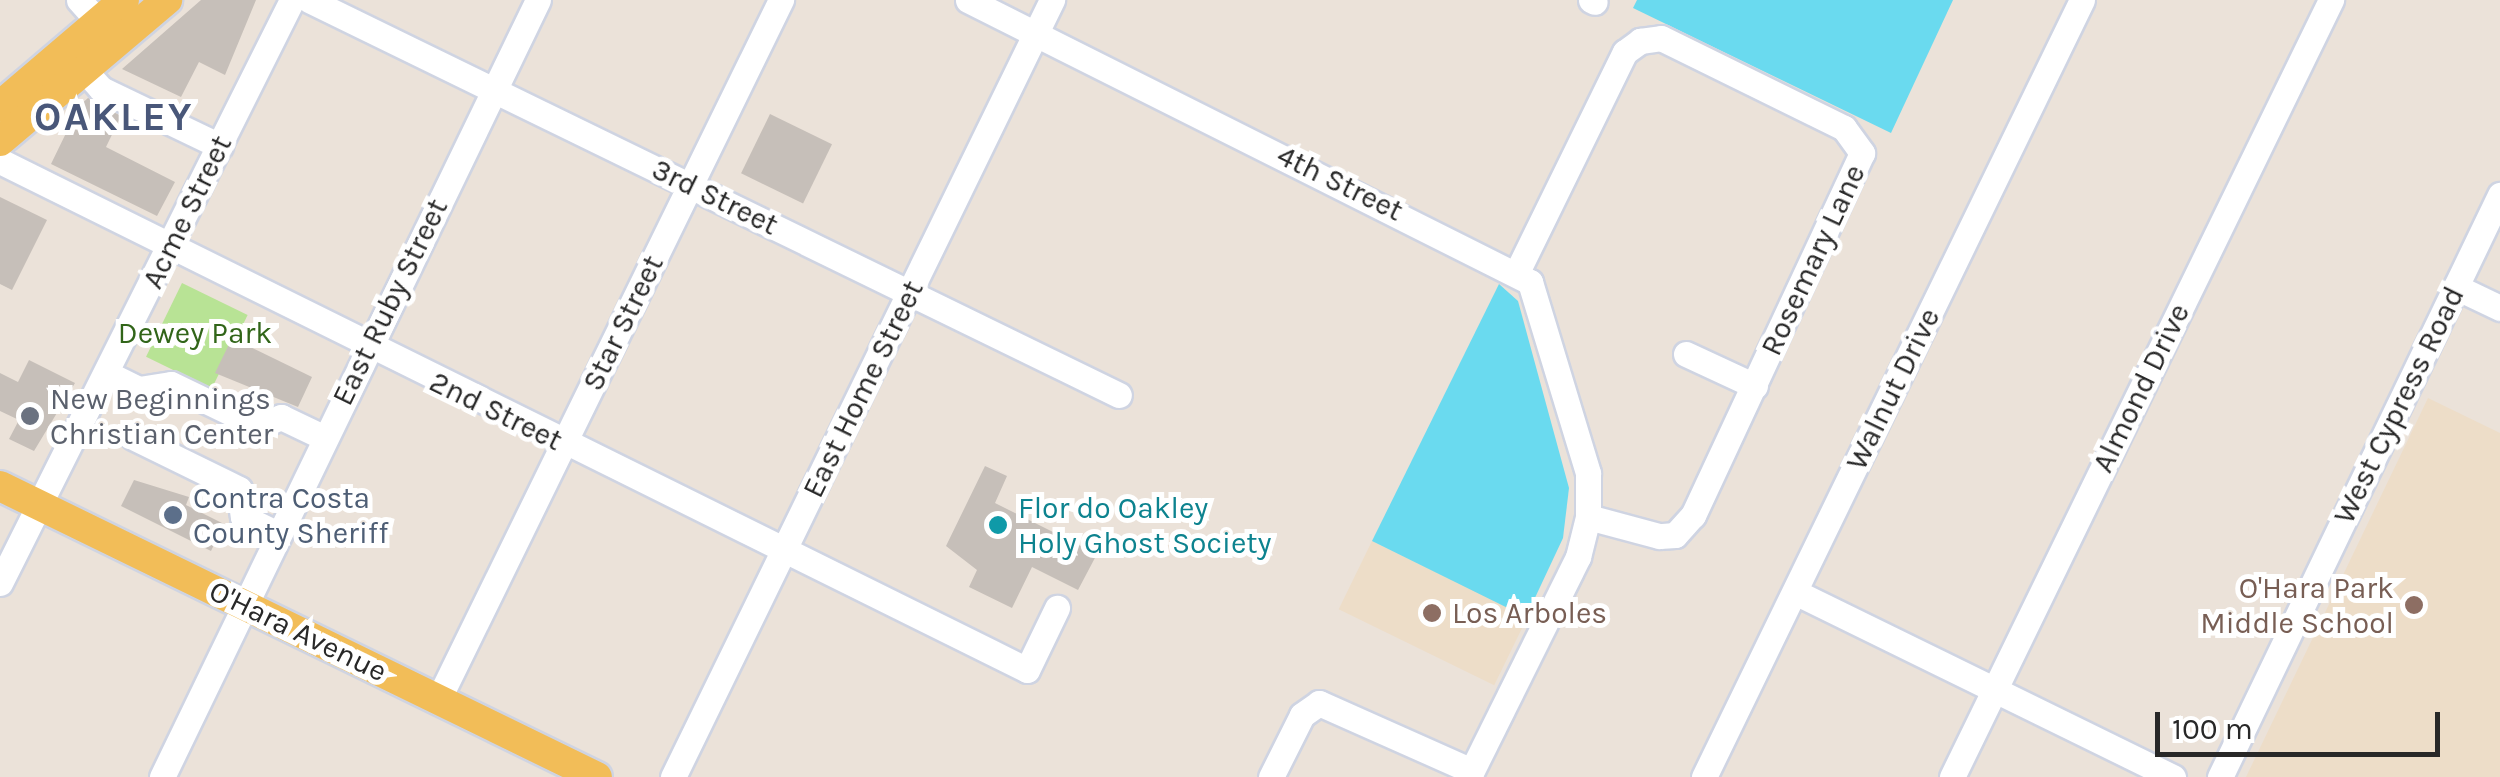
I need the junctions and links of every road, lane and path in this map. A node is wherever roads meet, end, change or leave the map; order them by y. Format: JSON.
{"nodes":[{"id":1,"x":124,"y":0,"type":"edge"},
{"id":2,"x":167,"y":0,"type":"edge"},
{"id":3,"x":292,"y":0,"type":"edge"},
{"id":4,"x":310,"y":0,"type":"edge"},
{"id":5,"x":538,"y":0,"type":"edge"},
{"id":6,"x":781,"y":0,"type":"edge"},
{"id":7,"x":968,"y":0,"type":"edge"},
{"id":8,"x":1052,"y":0,"type":"edge"},
{"id":9,"x":2082,"y":0,"type":"edge"},
{"id":10,"x":2331,"y":0,"type":"edge"},
{"id":11,"x":89,"y":11,"type":"edge"},
{"id":12,"x":1036,"y":34,"type":"junction"},
{"id":13,"x":85,"y":71,"type":"junction"},
{"id":14,"x":496,"y":90,"type":"junction"},
{"id":15,"x":0,"y":106,"type":"edge"},
{"id":16,"x":0,"y":141,"type":"edge"},
{"id":17,"x":220,"y":146,"type":"junction"},
{"id":18,"x":0,"y":161,"type":"edge"},
{"id":19,"x":690,"y":185,"type":"junction"},
{"id":20,"x":2500,"y":195,"type":"edge"},
{"id":21,"x":169,"y":250,"type":"junction"},
{"id":22,"x":1517,"y":272,"type":"junction"},
{"id":23,"x":2456,"y":287,"type":"junction"},
{"id":24,"x":910,"y":293,"type":"junction"},
{"id":25,"x":2500,"y":308,"type":"edge"},
{"id":26,"x":368,"y":347,"type":"junction"},
{"id":27,"x":1686,"y":354,"type":"dead end"},
{"id":28,"x":108,"y":374,"type":"junction"},
{"id":29,"x":1755,"y":386,"type":"junction"},
{"id":30,"x":1119,"y":395,"type":"dead end"},
{"id":31,"x":133,"y":437,"type":"dead end"},
{"id":32,"x":323,"y":437,"type":"junction"},
{"id":33,"x":563,"y":444,"type":"junction"},
{"id":34,"x":0,"y":486,"type":"edge"},
{"id":35,"x":39,"y":504,"type":"junction"},
{"id":36,"x":1588,"y":517,"type":"junction"},
{"id":37,"x":276,"y":533,"type":"junction"},
{"id":38,"x":9,"y":542,"type":"edge"},
{"id":39,"x":783,"y":552,"type":"junction"},
{"id":40,"x":0,"y":583,"type":"edge"},
{"id":41,"x":1794,"y":592,"type":"junction"},
{"id":42,"x":243,"y":604,"type":"junction"},
{"id":43,"x":1057,"y":608,"type":"dead end"},
{"id":44,"x":1994,"y":690,"type":"junction"},
{"id":45,"x":438,"y":700,"type":"junction"},
{"id":46,"x":1471,"y":774,"type":"edge"},
{"id":47,"x":162,"y":777,"type":"edge"},
{"id":48,"x":596,"y":777,"type":"edge"},
{"id":49,"x":673,"y":777,"type":"edge"},
{"id":50,"x":1272,"y":777,"type":"edge"},
{"id":51,"x":1704,"y":777,"type":"edge"},
{"id":52,"x":1952,"y":777,"type":"edge"},
{"id":53,"x":2172,"y":777,"type":"edge"},
{"id":54,"x":2220,"y":777,"type":"edge"}],
"edges":[{"from":1,"to":11,"type":"main road"},
{"from":2,"to":13,"type":"main road"},
{"from":3,"to":17,"type":"street","name":"Acme Street"},
{"from":4,"to":14,"type":"street","name":"3rd Street"},
{"from":5,"to":14,"type":"street","name":"East Ruby Street"},
{"from":6,"to":19,"type":"street","name":"Star Street"},
{"from":7,"to":12,"type":"street","name":"4th Street"},
{"from":8,"to":12,"type":"street","name":"East Home Street"},
{"from":9,"to":41,"type":"street","name":"Walnut Drive"},
{"from":10,"to":44,"type":"street","name":"Almond Drive"},
{"from":11,"to":15,"type":"main road"},
{"from":12,"to":22,"type":"street","name":"4th Street"},
{"from":12,"to":24,"type":"street","name":"East Home Street"},
{"from":13,"to":16,"type":"main road"},
{"from":13,"to":17,"type":"street"},
{"from":14,"to":19,"type":"street","name":"3rd Street"},
{"from":14,"to":26,"type":"street","name":"East Ruby Street"},
{"from":17,"to":21,"type":"street","name":"Acme Street"},
{"from":18,"to":21,"type":"street","name":"2nd Street"},
{"from":19,"to":24,"type":"street","name":"3rd Street"},
{"from":19,"to":33,"type":"street","name":"Star Street"},
{"from":20,"to":23,"type":"street","name":"West Cypress Road"},
{"from":21,"to":26,"type":"street","name":"2nd Street"},
{"from":21,"to":28,"type":"street","name":"Acme Street"},
{"from":22,"to":29,"type":"street","name":"Rosemary Lane"},
{"from":22,"to":36,"type":"street"},
{"from":23,"to":25,"type":"street"},
{"from":23,"to":54,"type":"street","name":"West Cypress Road"},
{"from":24,"to":30,"type":"street","name":"3rd Street"},
{"from":24,"to":39,"type":"street","name":"East Home Street"},
{"from":26,"to":32,"type":"street","name":"East Ruby Street"},
{"from":26,"to":33,"type":"street","name":"2nd Street"},
{"from":27,"to":29,"type":"street"},
{"from":28,"to":32,"type":"street"},
{"from":28,"to":35,"type":"street","name":"Acme Street"},
{"from":29,"to":36,"type":"street","name":"Rosemary Lane"},
{"from":31,"to":37,"type":"street"},
{"from":32,"to":37,"type":"street","name":"East Ruby Street"},
{"from":33,"to":39,"type":"street","name":"2nd Street"},
{"from":33,"to":45,"type":"street","name":"Star Street"},
{"from":34,"to":35,"type":"main road","name":"O'Hara Avenue"},
{"from":35,"to":38,"type":"street","name":"Acme Street"},
{"from":35,"to":42,"type":"main road","name":"O'Hara Avenue"},
{"from":36,"to":46,"type":"street"},
{"from":37,"to":42,"type":"street","name":"East Ruby Street"},
{"from":38,"to":40,"type":"street","name":"Acme Street"},
{"from":39,"to":43,"type":"street","name":"2nd Street"},
{"from":39,"to":49,"type":"street","name":"East Home Street"},
{"from":41,"to":44,"type":"street"},
{"from":41,"to":51,"type":"street","name":"Walnut Drive"},
{"from":42,"to":45,"type":"main road","name":"O'Hara Avenue"},
{"from":42,"to":47,"type":"street","name":"East Ruby Street"},
{"from":44,"to":52,"type":"street","name":"Almond Drive"},
{"from":44,"to":53,"type":"street"},
{"from":45,"to":48,"type":"main road","name":"O'Hara Avenue"},
{"from":46,"to":50,"type":"street"}]}
